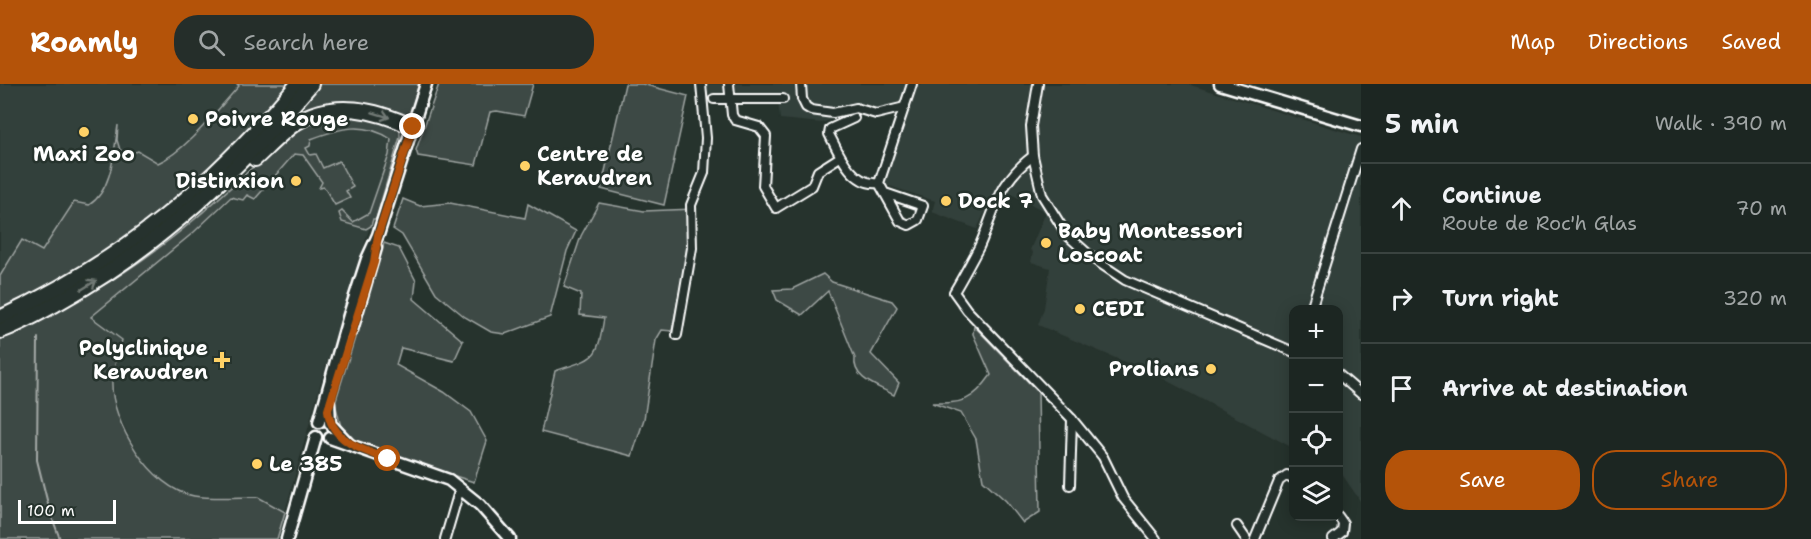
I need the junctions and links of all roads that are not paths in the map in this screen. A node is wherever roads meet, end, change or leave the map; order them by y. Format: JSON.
{"nodes":[{"id":1,"x":298,"y":84,"type":"edge"},
{"id":2,"x":311,"y":84,"type":"edge"},
{"id":3,"x":426,"y":84,"type":"edge"},
{"id":4,"x":701,"y":84,"type":"edge"},
{"id":5,"x":729,"y":84,"type":"edge"},
{"id":6,"x":801,"y":84,"type":"edge"},
{"id":7,"x":912,"y":84,"type":"edge"},
{"id":8,"x":1038,"y":84,"type":"edge"},
{"id":9,"x":1220,"y":84,"type":"edge"},
{"id":10,"x":730,"y":98,"type":"junction"},
{"id":11,"x":714,"y":99,"type":"dead end"},
{"id":12,"x":783,"y":99,"type":"dead end"},
{"id":13,"x":904,"y":107,"type":"junction"},
{"id":14,"x":854,"y":118,"type":"dead end"},
{"id":15,"x":1361,"y":126,"type":"edge"},
{"id":16,"x":413,"y":127,"type":"junction"},
{"id":17,"x":1361,"y":148,"type":"edge"},
{"id":18,"x":1033,"y":156,"type":"junction"},
{"id":19,"x":840,"y":157,"type":"junction"},
{"id":20,"x":879,"y":183,"type":"junction"},
{"id":21,"x":885,"y":193,"type":"junction"},
{"id":22,"x":177,"y":223,"type":"junction"},
{"id":23,"x":1312,"y":305,"type":"edge"},
{"id":24,"x":0,"y":318,"type":"edge"},
{"id":25,"x":0,"y":332,"type":"edge"},
{"id":26,"x":677,"y":335,"type":"dead end"},
{"id":27,"x":1289,"y":350,"type":"edge"},
{"id":28,"x":1343,"y":378,"type":"edge"},
{"id":29,"x":1361,"y":394,"type":"edge"},
{"id":30,"x":1072,"y":419,"type":"junction"},
{"id":31,"x":327,"y":424,"type":"junction"},
{"id":32,"x":323,"y":438,"type":"junction"},
{"id":33,"x":357,"y":448,"type":"junction"},
{"id":34,"x":1289,"y":476,"type":"edge"},
{"id":35,"x":1070,"y":485,"type":"dead end"},
{"id":36,"x":460,"y":488,"type":"junction"},
{"id":37,"x":1342,"y":521,"type":"edge"},
{"id":38,"x":1237,"y":526,"type":"dead end"},
{"id":39,"x":287,"y":539,"type":"edge"},
{"id":40,"x":445,"y":539,"type":"edge"},
{"id":41,"x":510,"y":539,"type":"edge"},
{"id":42,"x":1156,"y":539,"type":"edge"},
{"id":43,"x":1246,"y":539,"type":"edge"},
{"id":44,"x":1255,"y":539,"type":"edge"},
{"id":45,"x":1333,"y":539,"type":"edge"}],
"edges":[{"from":1,"to":24,"type":"highway"},
{"from":2,"to":22,"type":"highway"},
{"from":3,"to":16,"type":"street"},
{"from":4,"to":26,"type":"street"},
{"from":5,"to":10,"type":"street"},
{"from":6,"to":13,"type":"street"},
{"from":7,"to":13,"type":"street"},
{"from":8,"to":18,"type":"street"},
{"from":9,"to":15,"type":"street"},
{"from":10,"to":11,"type":"street"},
{"from":10,"to":12,"type":"street"},
{"from":10,"to":19,"type":"street"},
{"from":13,"to":20,"type":"street"},
{"from":14,"to":19,"type":"street"},
{"from":22,"to":16,"type":"highway","one_way":true},
{"from":16,"to":31,"type":"street"},
{"from":17,"to":23,"type":"street"},
{"from":18,"to":27,"type":"street"},
{"from":18,"to":30,"type":"street"},
{"from":19,"to":20,"type":"street"},
{"from":20,"to":21,"type":"street"},
{"from":21,"to":21,"type":"street"},
{"from":25,"to":22,"type":"highway","one_way":true},
{"from":28,"to":29,"type":"street"},
{"from":30,"to":35,"type":"street"},
{"from":30,"to":42,"type":"street"},
{"from":31,"to":32,"type":"street"},
{"from":31,"to":32,"type":"street"},
{"from":31,"to":33,"type":"street"},
{"from":32,"to":33,"type":"street"},
{"from":32,"to":39,"type":"street"},
{"from":33,"to":36,"type":"street"},
{"from":34,"to":44,"type":"street"},
{"from":36,"to":40,"type":"street"},
{"from":36,"to":41,"type":"street"},
{"from":37,"to":45,"type":"street"},
{"from":38,"to":43,"type":"street"}]}
